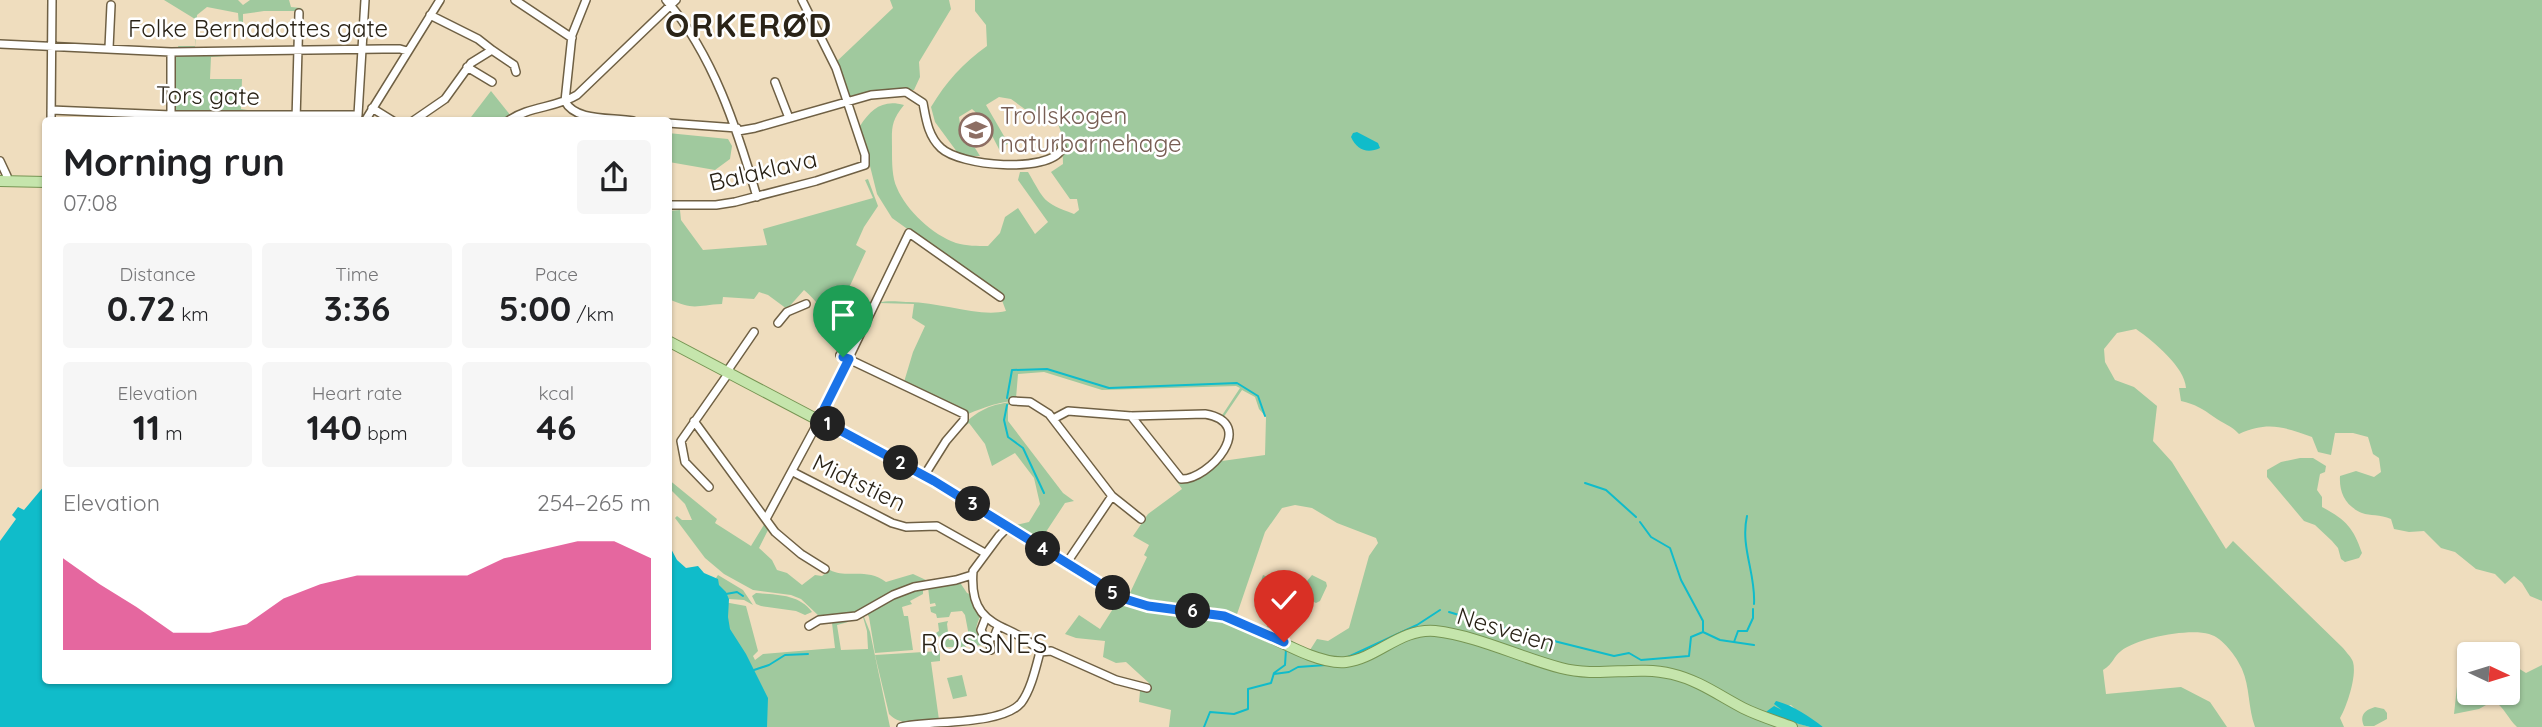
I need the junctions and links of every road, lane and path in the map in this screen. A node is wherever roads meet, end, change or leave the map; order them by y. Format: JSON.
{"nodes":[{"id":1,"x":52,"y":0,"type":"edge"},
{"id":2,"x":365,"y":0,"type":"edge"},
{"id":3,"x":440,"y":0,"type":"edge"},
{"id":4,"x":515,"y":0,"type":"edge"},
{"id":5,"x":586,"y":0,"type":"edge"},
{"id":6,"x":802,"y":0,"type":"edge"},
{"id":7,"x":671,"y":2,"type":"edge"},
{"id":8,"x":111,"y":5,"type":"dead end"},
{"id":9,"x":299,"y":13,"type":"dead end"},
{"id":10,"x":430,"y":15,"type":"junction"},
{"id":11,"x":572,"y":38,"type":"junction"},
{"id":12,"x":0,"y":44,"type":"edge"},
{"id":13,"x":52,"y":46,"type":"junction"},
{"id":14,"x":109,"y":48,"type":"junction"},
{"id":15,"x":362,"y":49,"type":"junction"},
{"id":16,"x":298,"y":50,"type":"junction"},
{"id":17,"x":492,"y":50,"type":"junction"},
{"id":18,"x":407,"y":51,"type":"junction"},
{"id":19,"x":171,"y":52,"type":"junction"},
{"id":20,"x":467,"y":67,"type":"junction"},
{"id":21,"x":516,"y":72,"type":"dead end"},
{"id":22,"x":492,"y":82,"type":"dead end"},
{"id":23,"x":775,"y":82,"type":"dead end"},
{"id":24,"x":565,"y":101,"type":"junction"},
{"id":25,"x":848,"y":102,"type":"junction"},
{"id":26,"x":372,"y":108,"type":"junction"},
{"id":27,"x":51,"y":110,"type":"junction"},
{"id":28,"x":51,"y":117,"type":"edge"},
{"id":29,"x":156,"y":117,"type":"edge"},
{"id":30,"x":171,"y":117,"type":"edge"},
{"id":31,"x":296,"y":117,"type":"edge"},
{"id":32,"x":335,"y":117,"type":"edge"},
{"id":33,"x":367,"y":117,"type":"edge"},
{"id":34,"x":387,"y":117,"type":"edge"},
{"id":35,"x":419,"y":117,"type":"edge"},
{"id":36,"x":514,"y":117,"type":"edge"},
{"id":37,"x":598,"y":117,"type":"edge"},
{"id":38,"x":789,"y":118,"type":"junction"},
{"id":39,"x":672,"y":123,"type":"edge"},
{"id":40,"x":737,"y":130,"type":"junction"},
{"id":41,"x":1061,"y":144,"type":"dead end"},
{"id":42,"x":0,"y":161,"type":"edge"},
{"id":43,"x":3,"y":179,"type":"edge"},
{"id":44,"x":42,"y":182,"type":"edge"},
{"id":45,"x":757,"y":197,"type":"junction"},
{"id":46,"x":672,"y":205,"type":"edge"},
{"id":47,"x":1000,"y":297,"type":"dead end"},
{"id":48,"x":806,"y":304,"type":"dead end"},
{"id":49,"x":778,"y":323,"type":"dead end"},
{"id":50,"x":754,"y":332,"type":"dead end"},
{"id":51,"x":672,"y":343,"type":"edge"},
{"id":52,"x":840,"y":355,"type":"dead end"},
{"id":53,"x":849,"y":359,"type":"junction"},
{"id":54,"x":729,"y":371,"type":"junction"},
{"id":55,"x":1013,"y":401,"type":"dead end"},
{"id":56,"x":1131,"y":416,"type":"junction"},
{"id":57,"x":819,"y":419,"type":"junction"},
{"id":58,"x":1053,"y":419,"type":"junction"},
{"id":59,"x":694,"y":421,"type":"junction"},
{"id":60,"x":793,"y":471,"type":"junction"},
{"id":61,"x":924,"y":475,"type":"junction"},
{"id":62,"x":709,"y":487,"type":"dead end"},
{"id":63,"x":1112,"y":496,"type":"junction"},
{"id":64,"x":766,"y":519,"type":"junction"},
{"id":65,"x":1142,"y":519,"type":"dead end"},
{"id":66,"x":1006,"y":526,"type":"junction"},
{"id":67,"x":985,"y":553,"type":"junction"},
{"id":68,"x":1066,"y":564,"type":"junction"},
{"id":69,"x":825,"y":569,"type":"dead end"},
{"id":70,"x":972,"y":575,"type":"junction"},
{"id":71,"x":986,"y":617,"type":"junction"},
{"id":72,"x":810,"y":626,"type":"dead end"},
{"id":73,"x":998,"y":627,"type":"junction"},
{"id":74,"x":989,"y":638,"type":"junction"},
{"id":75,"x":991,"y":650,"type":"dead end"},
{"id":76,"x":1040,"y":652,"type":"junction"},
{"id":77,"x":1147,"y":688,"type":"dead end"},
{"id":78,"x":901,"y":727,"type":"edge"},
{"id":79,"x":1792,"y":727,"type":"edge"}],
"edges":[{"from":1,"to":13,"type":"street"},
{"from":2,"to":15,"type":"street"},
{"from":3,"to":10,"type":"street"},
{"from":4,"to":11,"type":"street"},
{"from":5,"to":11,"type":"street"},
{"from":6,"to":25,"type":"street"},
{"from":7,"to":24,"type":"street"},
{"from":7,"to":40,"type":"street"},
{"from":8,"to":14,"type":"street","name":"Folke Bernadottes gate"},
{"from":9,"to":16,"type":"street"},
{"from":10,"to":17,"type":"street"},
{"from":10,"to":18,"type":"street"},
{"from":11,"to":24,"type":"street"},
{"from":12,"to":13,"type":"street","name":"Folke Bernadottes gate"},
{"from":13,"to":14,"type":"street","name":"Folke Bernadottes gate"},
{"from":13,"to":27,"type":"street"},
{"from":14,"to":19,"type":"street","name":"Folke Bernadottes gate"},
{"from":15,"to":16,"type":"street","name":"Folke Bernadottes gate"},
{"from":15,"to":18,"type":"street","name":"Folke Bernadottes gate"},
{"from":15,"to":32,"type":"street","name":"Tors gate"},
{"from":16,"to":19,"type":"street","name":"Folke Bernadottes gate"},
{"from":16,"to":31,"type":"street"},
{"from":17,"to":20,"type":"street"},
{"from":17,"to":21,"type":"street"},
{"from":18,"to":26,"type":"street"},
{"from":19,"to":30,"type":"street"},
{"from":20,"to":22,"type":"street"},
{"from":20,"to":35,"type":"street"},
{"from":23,"to":38,"type":"street"},
{"from":24,"to":36,"type":"street"},
{"from":24,"to":37,"type":"street"},
{"from":25,"to":38,"type":"street"},
{"from":25,"to":41,"type":"street"},
{"from":25,"to":45,"type":"street","name":"Balaklava"},
{"from":26,"to":33,"type":"street"},
{"from":26,"to":34,"type":"street"},
{"from":27,"to":28,"type":"street"},
{"from":27,"to":29,"type":"street","name":"Tors gate"},
{"from":38,"to":40,"type":"street"},
{"from":39,"to":40,"type":"street"},
{"from":40,"to":45,"type":"street"},
{"from":42,"to":43,"type":"street"},
{"from":43,"to":44,"type":"main road"},
{"from":45,"to":46,"type":"street","name":"Balaklava"},
{"from":47,"to":53,"type":"street"},
{"from":48,"to":49,"type":"street"},
{"from":50,"to":54,"type":"street"},
{"from":51,"to":54,"type":"main road","name":"Nesveien"},
{"from":52,"to":53,"type":"street"},
{"from":53,"to":57,"type":"street"},
{"from":53,"to":61,"type":"street"},
{"from":54,"to":57,"type":"main road","name":"Nesveien"},
{"from":54,"to":59,"type":"street"},
{"from":55,"to":58,"type":"street"},
{"from":56,"to":56,"type":"street"},
{"from":56,"to":58,"type":"street"},
{"from":57,"to":60,"type":"street"},
{"from":57,"to":61,"type":"main road","name":"Nesveien"},
{"from":58,"to":63,"type":"street"},
{"from":59,"to":62,"type":"street"},
{"from":59,"to":64,"type":"street"},
{"from":60,"to":64,"type":"street"},
{"from":60,"to":67,"type":"street","name":"Midtstien"},
{"from":61,"to":66,"type":"main road","name":"Nesveien"},
{"from":63,"to":65,"type":"street"},
{"from":63,"to":68,"type":"street"},
{"from":64,"to":69,"type":"street"},
{"from":66,"to":67,"type":"street"},
{"from":66,"to":68,"type":"main road","name":"Nesveien"},
{"from":67,"to":70,"type":"street"},
{"from":68,"to":79,"type":"main road","name":"Nesveien"},
{"from":70,"to":71,"type":"street"},
{"from":70,"to":72,"type":"street"},
{"from":71,"to":73,"type":"street"},
{"from":71,"to":74,"type":"street"},
{"from":73,"to":74,"type":"street"},
{"from":73,"to":76,"type":"street"},
{"from":74,"to":75,"type":"street"},
{"from":76,"to":77,"type":"street"},
{"from":76,"to":78,"type":"street"}]}
